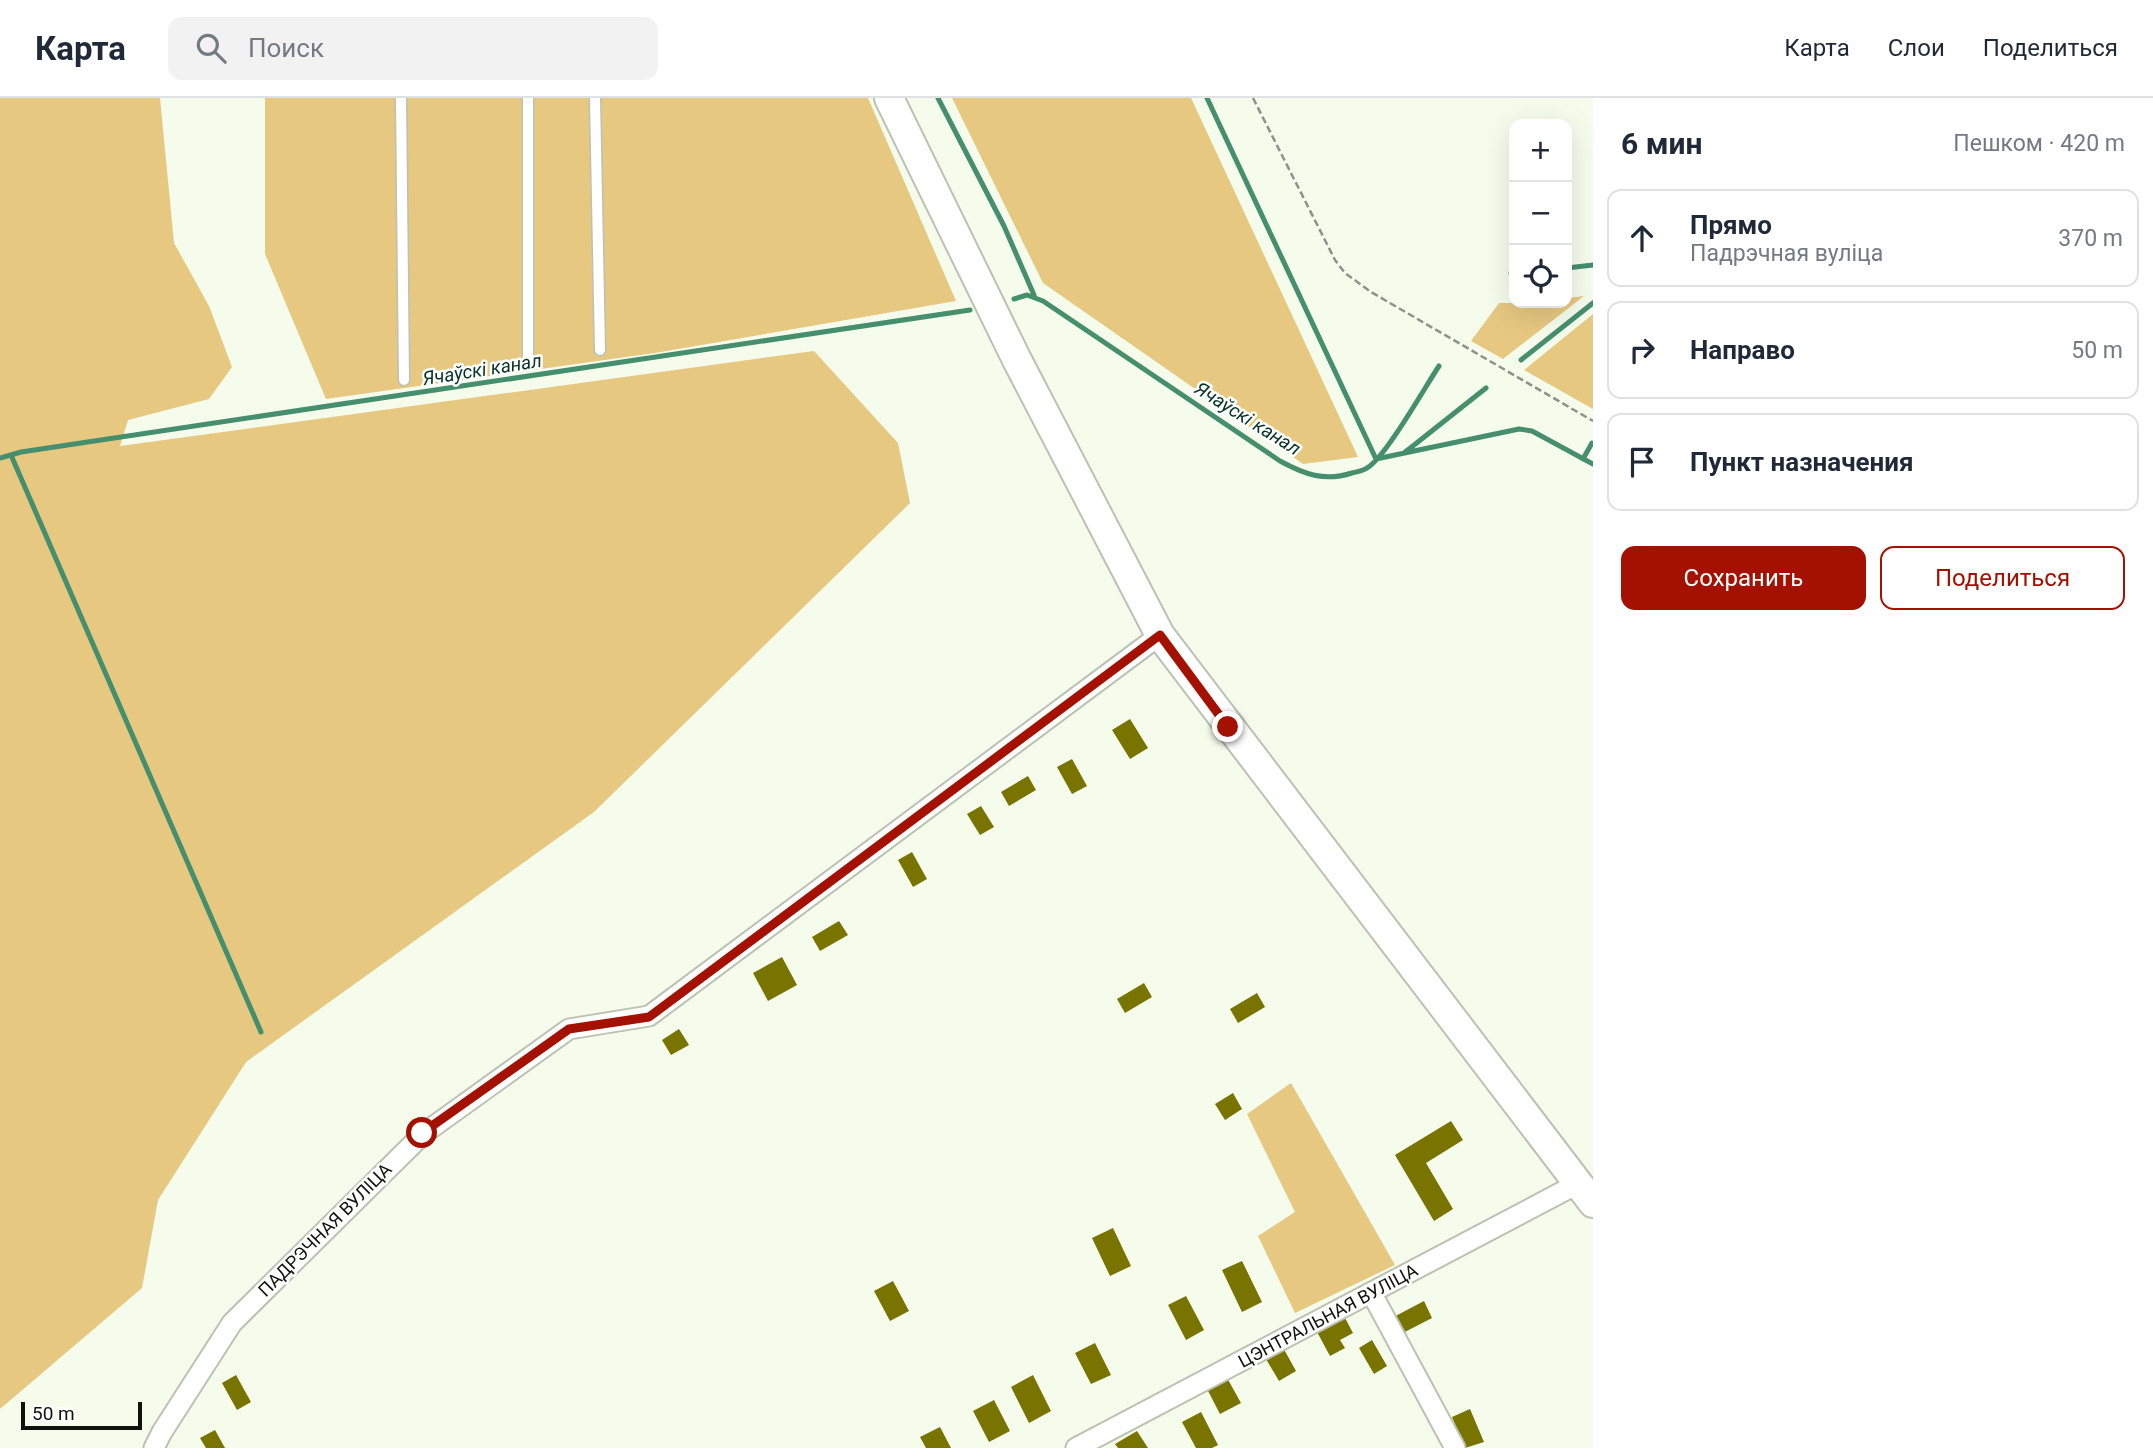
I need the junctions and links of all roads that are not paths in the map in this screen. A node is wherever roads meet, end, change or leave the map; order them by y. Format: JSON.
{"nodes":[{"id":1,"x":401,"y":98,"type":"edge"},
{"id":2,"x":528,"y":98,"type":"edge"},
{"id":3,"x":595,"y":98,"type":"edge"},
{"id":4,"x":889,"y":98,"type":"edge"},
{"id":5,"x":600,"y":350,"type":"dead end"},
{"id":6,"x":528,"y":361,"type":"dead end"},
{"id":7,"x":404,"y":380,"type":"dead end"},
{"id":8,"x":1160,"y":635,"type":"junction"},
{"id":9,"x":1586,"y":1193,"type":"edge"},
{"id":10,"x":1372,"y":1294,"type":"junction"},
{"id":11,"x":154,"y":1448,"type":"edge"},
{"id":12,"x":1076,"y":1448,"type":"edge"},
{"id":13,"x":1455,"y":1448,"type":"edge"}],
"edges":[{"from":1,"to":7,"type":"lane"},
{"from":2,"to":6,"type":"lane"},
{"from":3,"to":5,"type":"lane"},
{"from":4,"to":8,"type":"main road"},
{"from":8,"to":9,"type":"main road"},
{"from":8,"to":11,"type":"street","name":"ПАДРЭЧНАЯ ВУЛІЦА"},
{"from":9,"to":10,"type":"street","name":"ЦЭНТРАЛЬНАЯ ВУЛІЦА"},
{"from":10,"to":12,"type":"street","name":"ЦЭНТРАЛЬНАЯ ВУЛІЦА"},
{"from":10,"to":13,"type":"street"}]}
